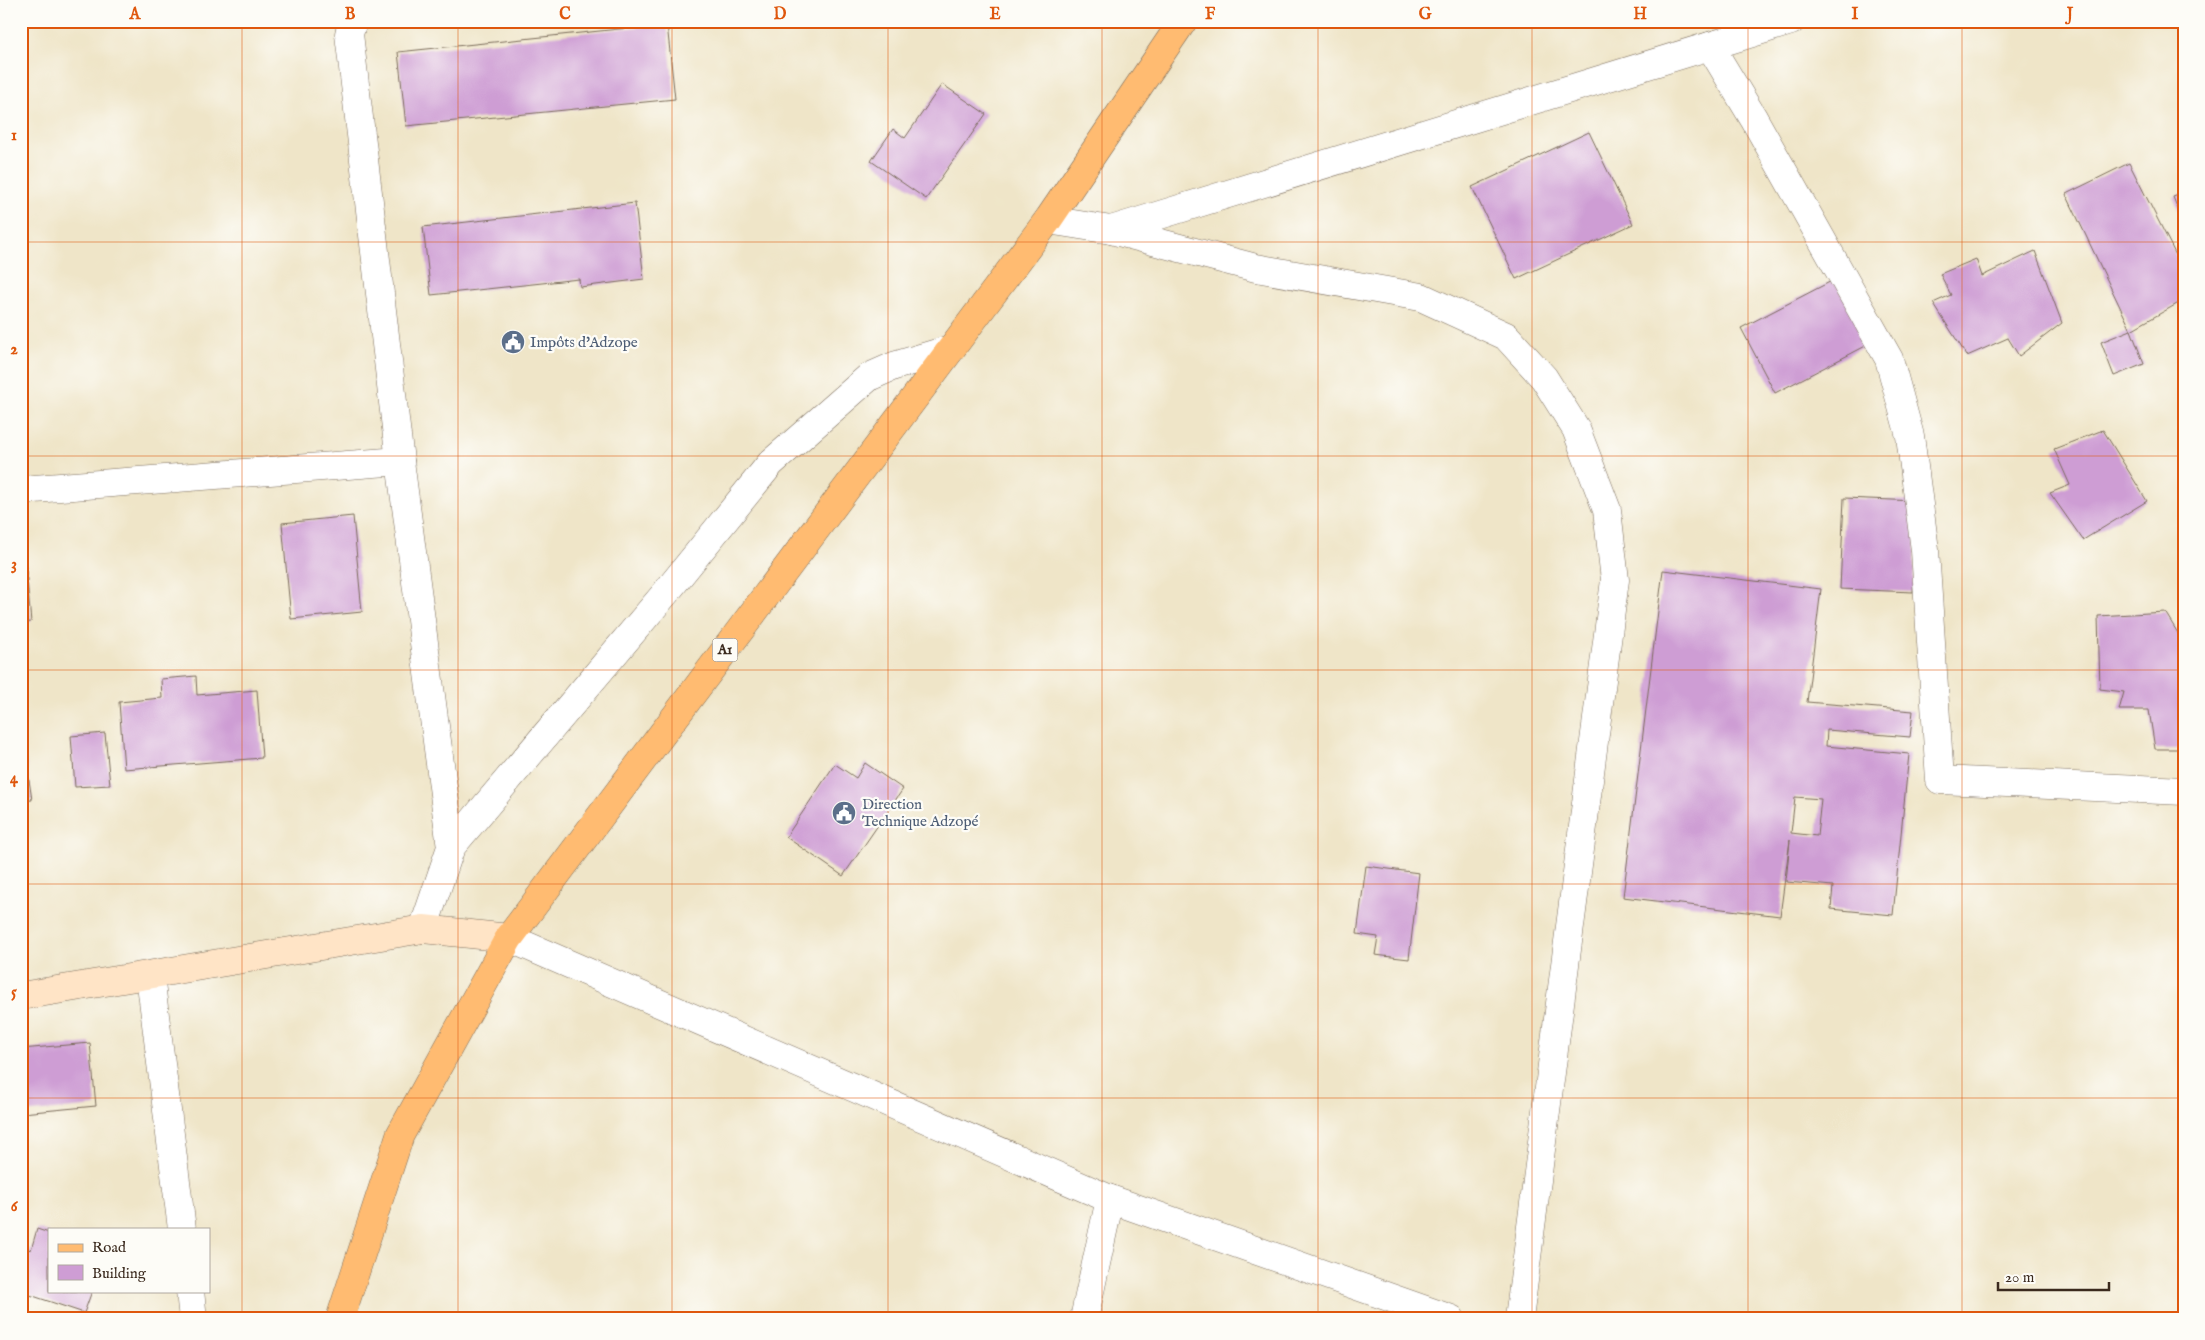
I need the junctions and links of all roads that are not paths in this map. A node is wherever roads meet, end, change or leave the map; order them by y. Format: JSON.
{"nodes":[{"id":1,"x":353,"y":21,"type":"edge"},
{"id":2,"x":1183,"y":21,"type":"edge"},
{"id":3,"x":1791,"y":21,"type":"edge"},
{"id":4,"x":1710,"y":46,"type":"junction"},
{"id":5,"x":1048,"y":220,"type":"junction"},
{"id":6,"x":1111,"y":230,"type":"junction"},
{"id":7,"x":951,"y":349,"type":"junction"},
{"id":8,"x":400,"y":461,"type":"junction"},
{"id":9,"x":21,"y":490,"type":"edge"},
{"id":10,"x":2184,"y":791,"type":"edge"},
{"id":11,"x":451,"y":847,"type":"junction"},
{"id":12,"x":423,"y":929,"type":"junction"},
{"id":13,"x":509,"y":938,"type":"junction"},
{"id":14,"x":150,"y":976,"type":"junction"},
{"id":15,"x":21,"y":996,"type":"edge"},
{"id":16,"x":1110,"y":1199,"type":"junction"},
{"id":17,"x":182,"y":1228,"type":"edge"},
{"id":18,"x":190,"y":1292,"type":"edge"},
{"id":19,"x":193,"y":1319,"type":"edge"},
{"id":20,"x":340,"y":1319,"type":"edge"},
{"id":21,"x":1084,"y":1319,"type":"edge"},
{"id":22,"x":1451,"y":1319,"type":"edge"},
{"id":23,"x":1519,"y":1319,"type":"edge"}],
"edges":[{"from":1,"to":8,"type":"street"},
{"from":2,"to":5,"type":"main road","number":"A1"},
{"from":3,"to":4,"type":"street"},
{"from":4,"to":6,"type":"street"},
{"from":4,"to":10,"type":"street"},
{"from":5,"to":6,"type":"street"},
{"from":5,"to":7,"type":"main road","number":"A1"},
{"from":6,"to":23,"type":"street"},
{"from":7,"to":11,"type":"street"},
{"from":7,"to":13,"type":"main road","number":"A1"},
{"from":8,"to":9,"type":"street"},
{"from":8,"to":11,"type":"street"},
{"from":11,"to":12,"type":"street"},
{"from":12,"to":13,"type":"street"},
{"from":12,"to":14,"type":"street"},
{"from":13,"to":16,"type":"street"},
{"from":13,"to":20,"type":"main road","number":"A1"},
{"from":14,"to":15,"type":"street"},
{"from":14,"to":17,"type":"street"},
{"from":16,"to":21,"type":"street"},
{"from":16,"to":22,"type":"street"},
{"from":18,"to":19,"type":"street"}]}
